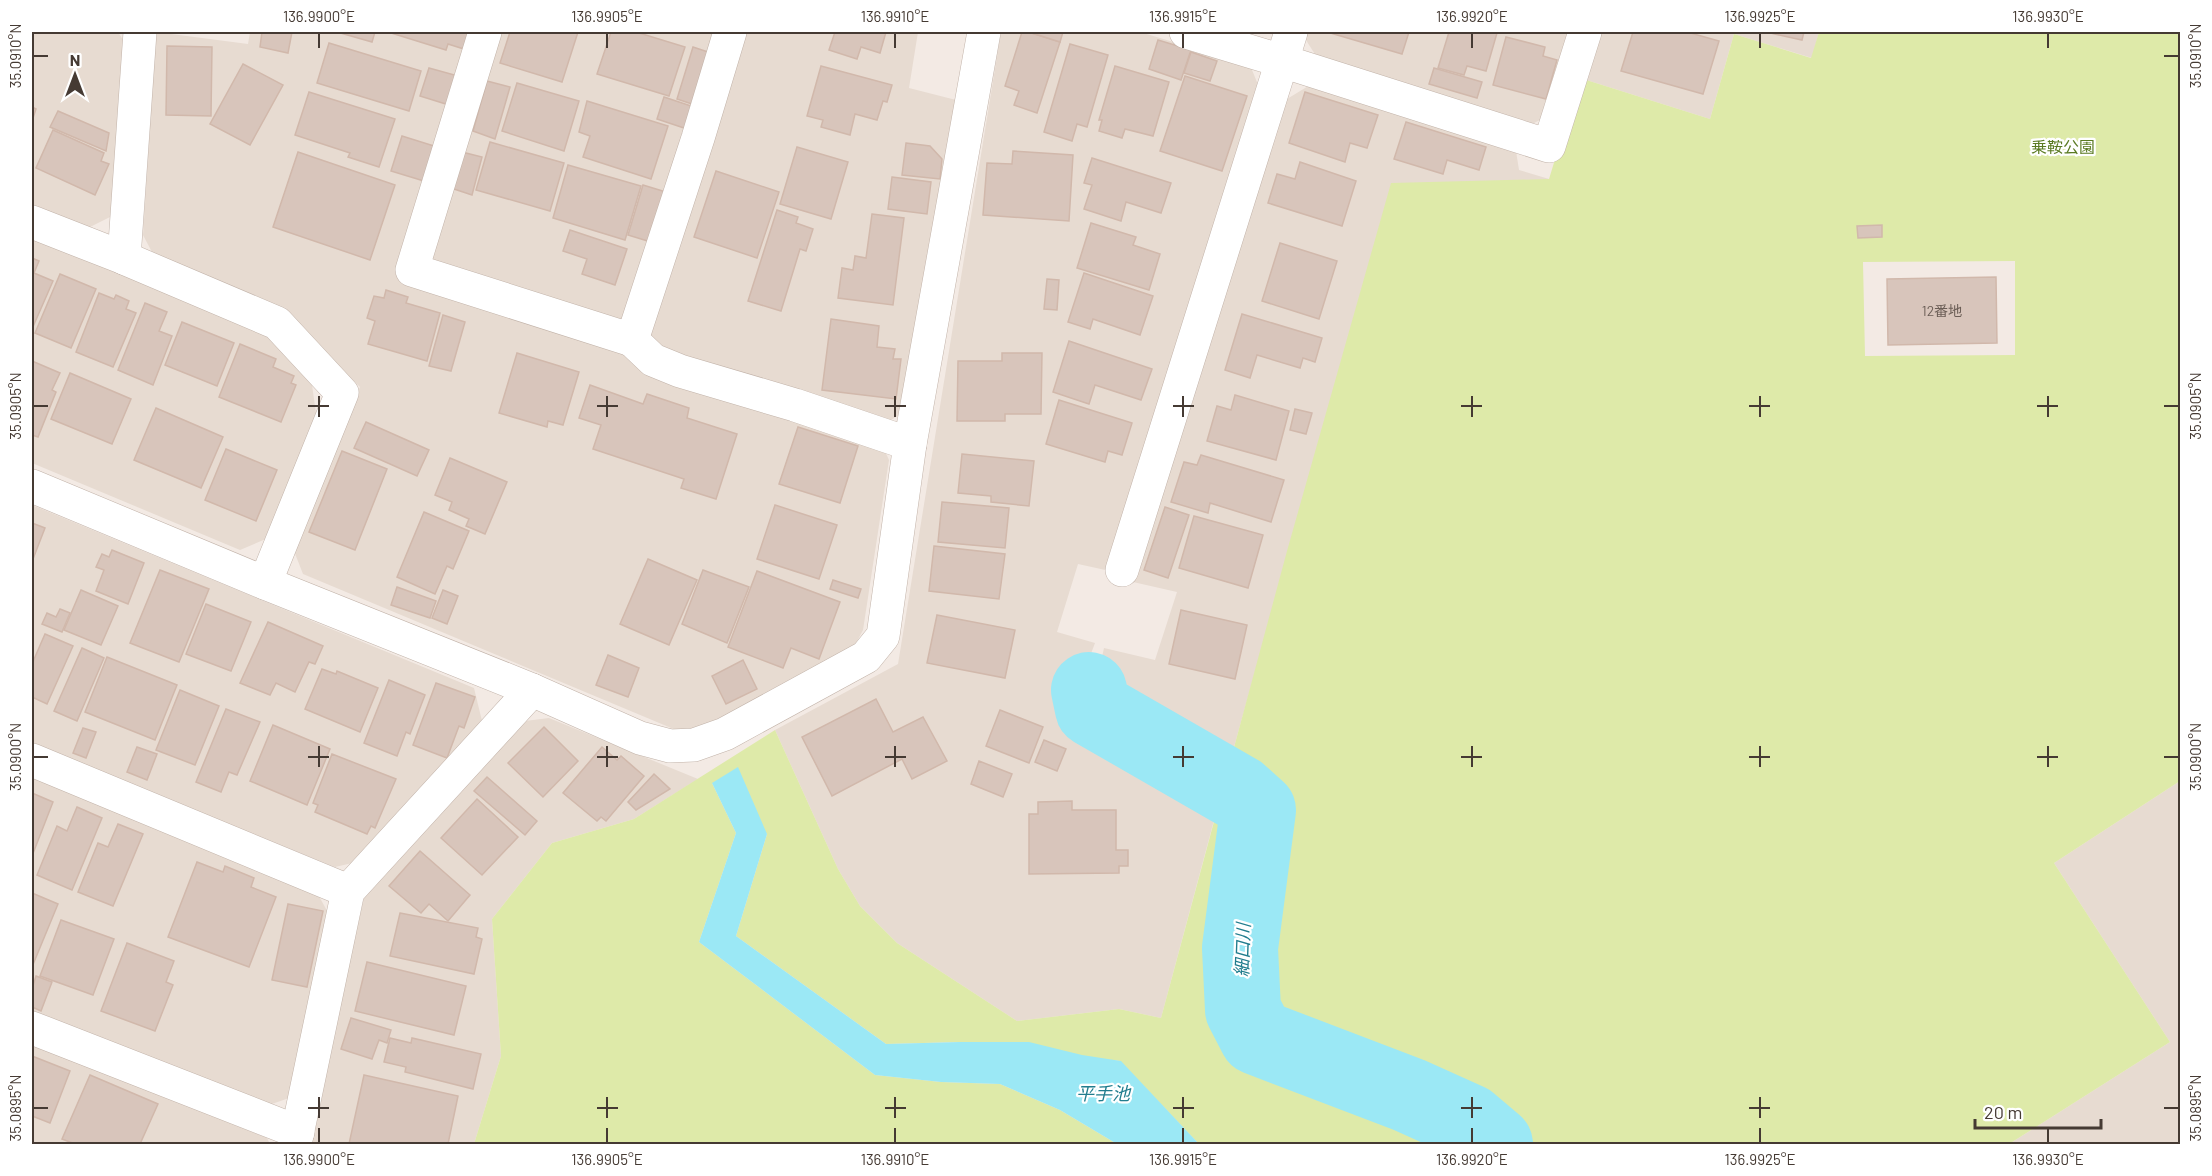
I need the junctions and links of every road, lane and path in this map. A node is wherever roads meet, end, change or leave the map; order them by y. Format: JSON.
{"nodes":[{"id":1,"x":140,"y":32,"type":"edge"},
{"id":2,"x":485,"y":32,"type":"edge"},
{"id":3,"x":730,"y":32,"type":"edge"},
{"id":4,"x":984,"y":32,"type":"edge"},
{"id":5,"x":1186,"y":32,"type":"edge"},
{"id":6,"x":1585,"y":32,"type":"edge"},
{"id":7,"x":1287,"y":46,"type":"edge"},
{"id":8,"x":32,"y":222,"type":"edge"},
{"id":9,"x":124,"y":258,"type":"junction"},
{"id":10,"x":632,"y":340,"type":"junction"},
{"id":11,"x":910,"y":444,"type":"junction"},
{"id":12,"x":32,"y":486,"type":"edge"},
{"id":13,"x":1122,"y":570,"type":"dead end"},
{"id":14,"x":265,"y":583,"type":"junction"},
{"id":15,"x":532,"y":690,"type":"junction"},
{"id":16,"x":32,"y":760,"type":"edge"},
{"id":17,"x":348,"y":891,"type":"junction"},
{"id":18,"x":32,"y":1028,"type":"edge"},
{"id":19,"x":297,"y":1138,"type":"edge"}],
"edges":[{"from":1,"to":9,"type":"street"},
{"from":2,"to":10,"type":"street"},
{"from":3,"to":10,"type":"street"},
{"from":4,"to":11,"type":"street"},
{"from":5,"to":7,"type":"street"},
{"from":6,"to":7,"type":"street"},
{"from":7,"to":13,"type":"street"},
{"from":8,"to":9,"type":"street"},
{"from":9,"to":14,"type":"street"},
{"from":10,"to":11,"type":"street"},
{"from":11,"to":15,"type":"street"},
{"from":12,"to":14,"type":"street"},
{"from":14,"to":15,"type":"street"},
{"from":15,"to":17,"type":"street"},
{"from":16,"to":17,"type":"street"},
{"from":17,"to":19,"type":"street"},
{"from":18,"to":19,"type":"street"}]}
